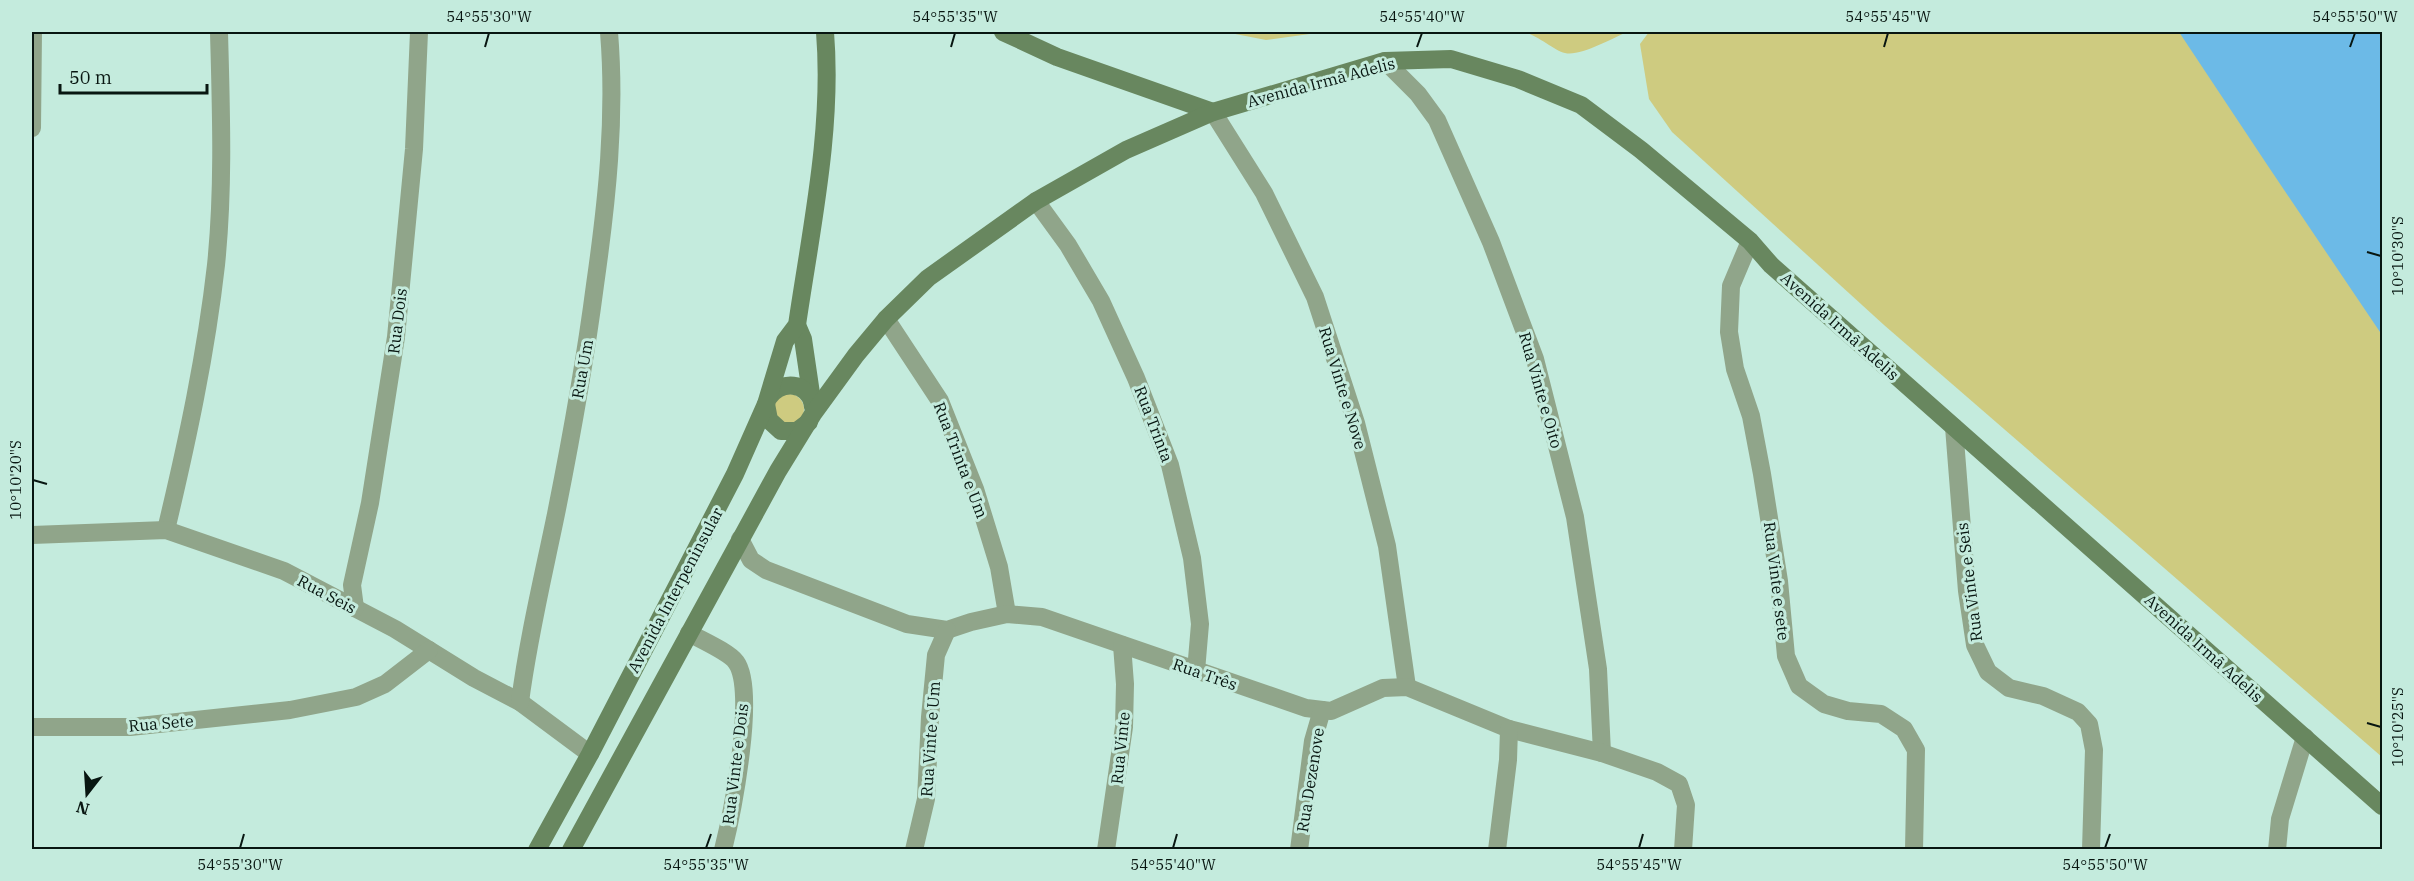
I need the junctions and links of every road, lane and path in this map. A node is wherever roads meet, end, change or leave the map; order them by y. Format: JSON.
{"nodes":[{"id":1,"x":33,"y":32,"type":"edge"},
{"id":2,"x":219,"y":32,"type":"edge"},
{"id":3,"x":419,"y":32,"type":"edge"},
{"id":4,"x":609,"y":32,"type":"edge"},
{"id":5,"x":825,"y":32,"type":"edge"},
{"id":6,"x":1003,"y":32,"type":"edge"},
{"id":7,"x":1385,"y":61,"type":"junction"},
{"id":8,"x":1213,"y":111,"type":"junction"},
{"id":9,"x":32,"y":128,"type":"edge"},
{"id":10,"x":1036,"y":201,"type":"junction"},
{"id":11,"x":1750,"y":241,"type":"junction"},
{"id":12,"x":886,"y":319,"type":"junction"},
{"id":13,"x":797,"y":325,"type":"junction"},
{"id":14,"x":767,"y":401,"type":"junction"},
{"id":15,"x":812,"y":414,"type":"junction"},
{"id":16,"x":1954,"y":427,"type":"junction"},
{"id":17,"x":166,"y":530,"type":"junction"},
{"id":18,"x":32,"y":535,"type":"edge"},
{"id":19,"x":740,"y":539,"type":"junction"},
{"id":20,"x":355,"y":608,"type":"junction"},
{"id":21,"x":1007,"y":614,"type":"junction"},
{"id":22,"x":947,"y":630,"type":"junction"},
{"id":23,"x":689,"y":633,"type":"junction"},
{"id":24,"x":1122,"y":645,"type":"junction"},
{"id":25,"x":429,"y":650,"type":"junction"},
{"id":26,"x":1196,"y":670,"type":"junction"},
{"id":27,"x":1407,"y":687,"type":"junction"},
{"id":28,"x":520,"y":702,"type":"junction"},
{"id":29,"x":1322,"y":710,"type":"junction"},
{"id":30,"x":32,"y":727,"type":"edge"},
{"id":31,"x":1509,"y":729,"type":"junction"},
{"id":32,"x":2305,"y":737,"type":"junction"},
{"id":33,"x":1602,"y":753,"type":"junction"},
{"id":34,"x":590,"y":754,"type":"junction"},
{"id":35,"x":2382,"y":806,"type":"edge"},
{"id":36,"x":537,"y":849,"type":"edge"},
{"id":37,"x":571,"y":849,"type":"edge"},
{"id":38,"x":723,"y":849,"type":"edge"},
{"id":39,"x":914,"y":849,"type":"edge"},
{"id":40,"x":1106,"y":849,"type":"edge"},
{"id":41,"x":1299,"y":849,"type":"edge"},
{"id":42,"x":1497,"y":849,"type":"edge"},
{"id":43,"x":1683,"y":849,"type":"edge"},
{"id":44,"x":1914,"y":849,"type":"edge"},
{"id":45,"x":2091,"y":849,"type":"edge"},
{"id":46,"x":2277,"y":849,"type":"edge"}],
"edges":[{"from":1,"to":9,"type":"street"},
{"from":2,"to":17,"type":"street"},
{"from":3,"to":20,"type":"street","name":"Rua Dois"},
{"from":4,"to":28,"type":"street","name":"Rua Um"},
{"from":5,"to":13,"type":"street","name":"Avenida Interpeninsular"},
{"from":6,"to":8,"type":"street"},
{"from":7,"to":8,"type":"street","name":"Avenida Irmã Adelis"},
{"from":7,"to":11,"type":"street","name":"Avenida Irmã Adelis"},
{"from":7,"to":33,"type":"street","name":"Rua Vinte e Oito"},
{"from":8,"to":10,"type":"street","name":"Avenida Irmã Adelis"},
{"from":8,"to":27,"type":"street","name":"Rua Vinte e Nove"},
{"from":10,"to":12,"type":"street","name":"Avenida Irmã Adelis"},
{"from":10,"to":26,"type":"street","name":"Rua Trinta"},
{"from":11,"to":16,"type":"street","name":"Avenida Irmã Adelis"},
{"from":11,"to":44,"type":"street","name":"Rua Vinte e sete"},
{"from":12,"to":15,"type":"street","name":"Avenida Irmã Adelis"},
{"from":12,"to":21,"type":"street","name":"Rua Trinta e Um"},
{"from":13,"to":14,"type":"street","name":"Avenida Interpeninsular"},
{"from":13,"to":15,"type":"street","name":"Avenida Interpeninsular"},
{"from":14,"to":15,"type":"street"},
{"from":14,"to":15,"type":"street"},
{"from":14,"to":34,"type":"street","name":"Avenida Interpeninsular"},
{"from":15,"to":19,"type":"street","name":"Avenida Interpeninsular"},
{"from":16,"to":32,"type":"street","name":"Avenida Irmã Adelis"},
{"from":16,"to":45,"type":"street","name":"Rua Vinte e Seis"},
{"from":17,"to":18,"type":"street","name":"Rua Seis"},
{"from":17,"to":20,"type":"street","name":"Rua Seis"},
{"from":19,"to":22,"type":"street","name":"Rua Três"},
{"from":19,"to":23,"type":"street","name":"Avenida Interpeninsular"},
{"from":20,"to":25,"type":"street","name":"Rua Seis"},
{"from":21,"to":22,"type":"street","name":"Rua Três"},
{"from":21,"to":24,"type":"street","name":"Rua Três"},
{"from":22,"to":39,"type":"street","name":"Rua Vinte e Um"},
{"from":23,"to":37,"type":"street","name":"Avenida Interpeninsular"},
{"from":23,"to":38,"type":"street","name":"Rua Vinte e Dois"},
{"from":24,"to":26,"type":"street","name":"Rua Três"},
{"from":24,"to":40,"type":"street","name":"Rua Vinte"},
{"from":25,"to":28,"type":"street","name":"Rua Seis"},
{"from":25,"to":30,"type":"street","name":"Rua Sete"},
{"from":26,"to":29,"type":"street","name":"Rua Três"},
{"from":27,"to":29,"type":"street","name":"Rua Três"},
{"from":27,"to":31,"type":"street","name":"Rua Três"},
{"from":28,"to":34,"type":"street","name":"Rua Seis"},
{"from":29,"to":41,"type":"street","name":"Rua Dezenove"},
{"from":31,"to":33,"type":"street","name":"Rua Três"},
{"from":31,"to":42,"type":"street"},
{"from":32,"to":35,"type":"street","name":"Avenida Irmã Adelis"},
{"from":32,"to":46,"type":"street"},
{"from":33,"to":43,"type":"street","name":"Rua Três"},
{"from":34,"to":36,"type":"street","name":"Avenida Interpeninsular"}]}
